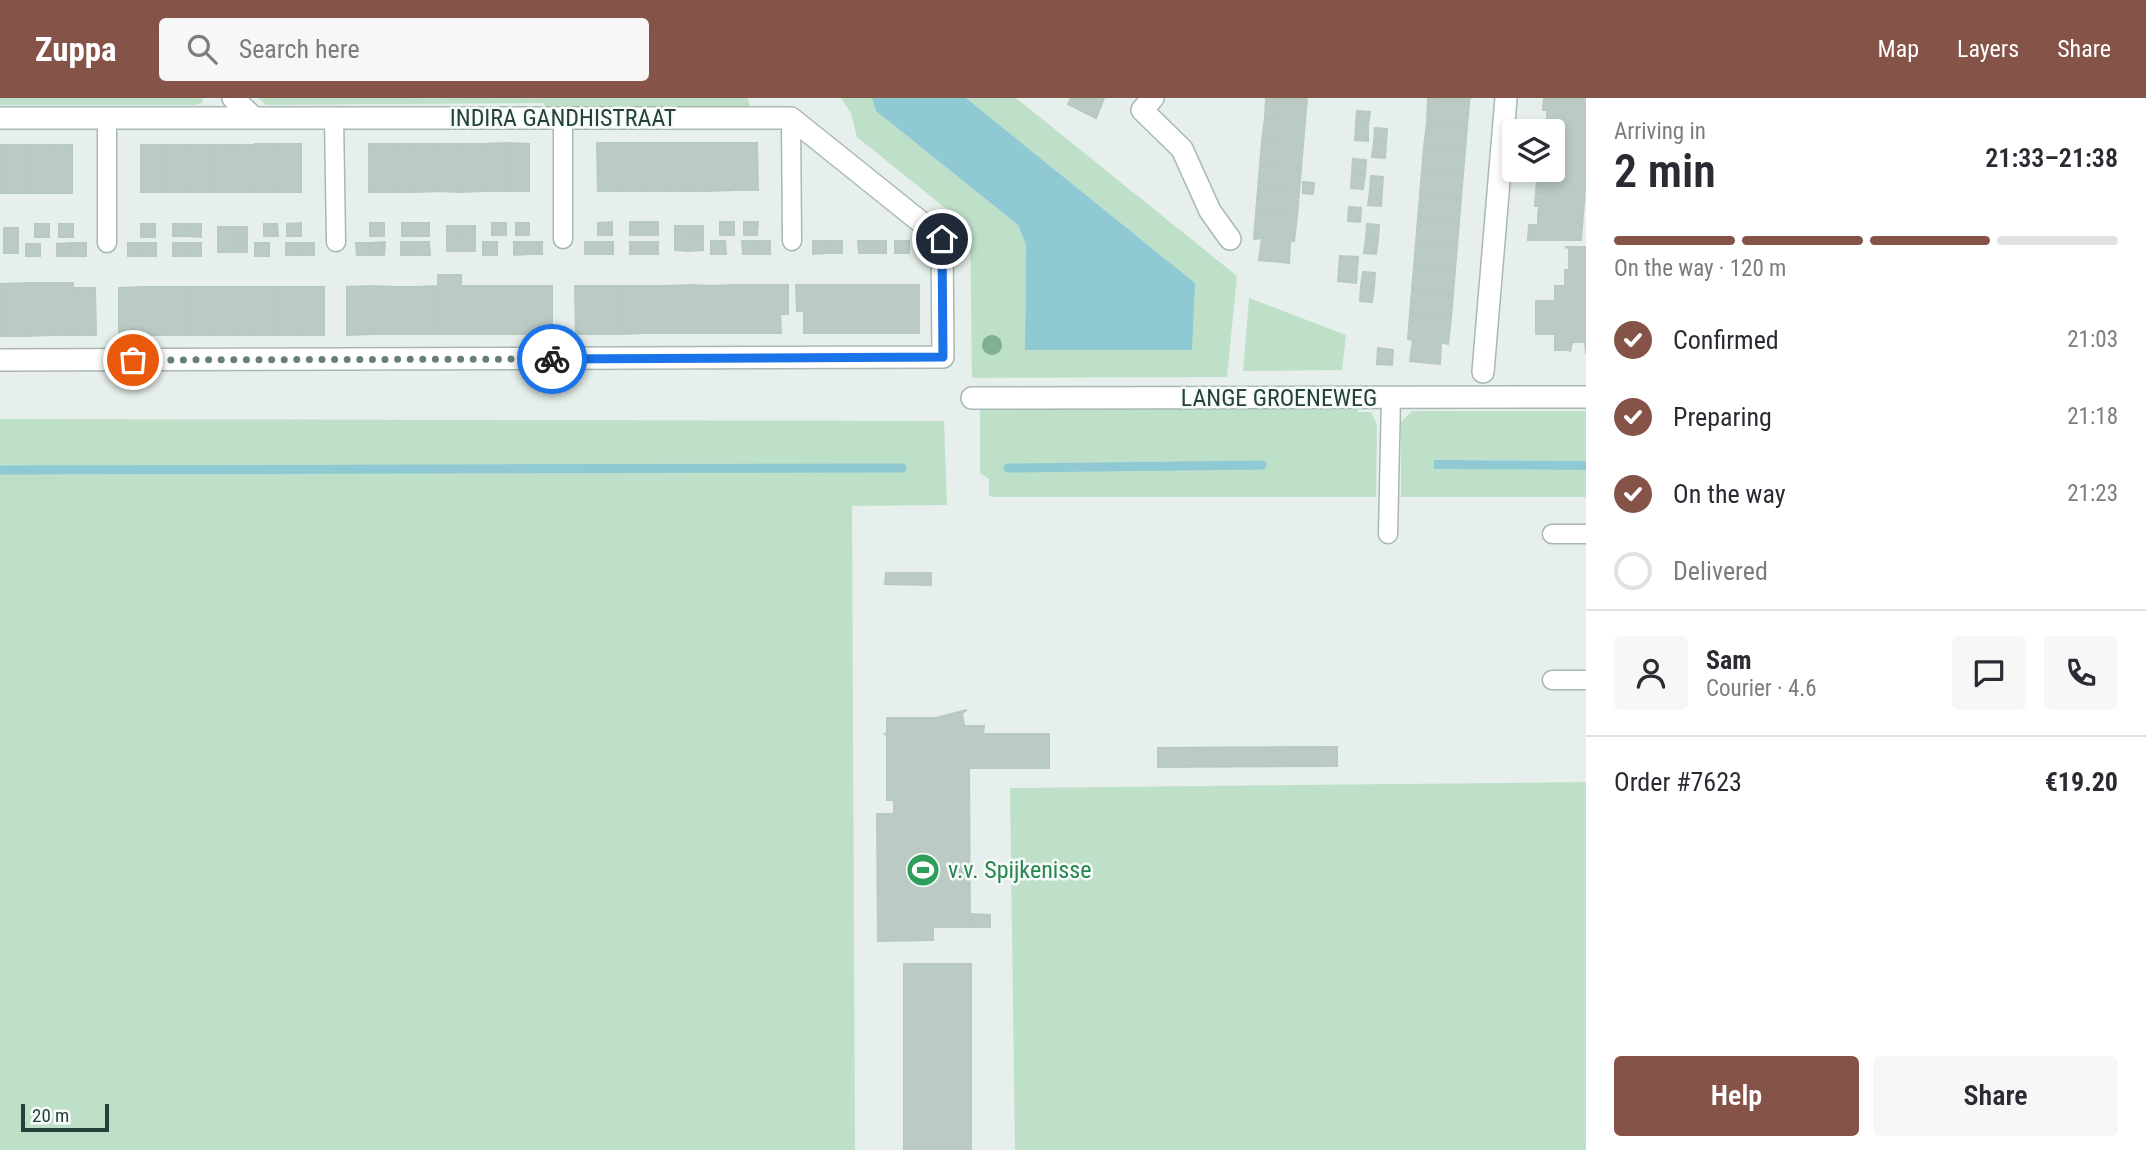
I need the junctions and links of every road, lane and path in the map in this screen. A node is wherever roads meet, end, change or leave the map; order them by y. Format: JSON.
{"nodes":[{"id":1,"x":233,"y":98,"type":"edge"},
{"id":2,"x":1153,"y":98,"type":"edge"},
{"id":3,"x":1506,"y":98,"type":"edge"},
{"id":4,"x":334,"y":117,"type":"junction"},
{"id":5,"x":0,"y":118,"type":"edge"},
{"id":6,"x":107,"y":118,"type":"junction"},
{"id":7,"x":254,"y":118,"type":"junction"},
{"id":8,"x":791,"y":118,"type":"junction"},
{"id":9,"x":563,"y":119,"type":"junction"},
{"id":10,"x":563,"y":239,"type":"dead end"},
{"id":11,"x":1230,"y":239,"type":"dead end"},
{"id":12,"x":792,"y":241,"type":"dead end"},
{"id":13,"x":336,"y":242,"type":"dead end"},
{"id":14,"x":107,"y":243,"type":"dead end"},
{"id":15,"x":0,"y":360,"type":"edge"},
{"id":16,"x":1483,"y":372,"type":"dead end"},
{"id":17,"x":1586,"y":397,"type":"edge"},
{"id":18,"x":972,"y":398,"type":"dead end"},
{"id":19,"x":1391,"y":398,"type":"junction"},
{"id":20,"x":1388,"y":534,"type":"dead end"},
{"id":21,"x":1552,"y":534,"type":"dead end"},
{"id":22,"x":1586,"y":534,"type":"edge"},
{"id":23,"x":1552,"y":680,"type":"dead end"},
{"id":24,"x":1586,"y":680,"type":"edge"}],
"edges":[{"from":1,"to":7,"type":"street"},
{"from":2,"to":11,"type":"street"},
{"from":3,"to":16,"type":"street"},
{"from":4,"to":7,"type":"street","name":"INDIRA GANDHISTRAAT"},
{"from":4,"to":9,"type":"street","name":"INDIRA GANDHISTRAAT"},
{"from":4,"to":13,"type":"lane"},
{"from":5,"to":6,"type":"street","name":"INDIRA GANDHISTRAAT"},
{"from":6,"to":7,"type":"street","name":"INDIRA GANDHISTRAAT"},
{"from":6,"to":14,"type":"lane"},
{"from":8,"to":9,"type":"street","name":"INDIRA GANDHISTRAAT"},
{"from":8,"to":12,"type":"lane"},
{"from":8,"to":15,"type":"street"},
{"from":9,"to":10,"type":"lane"},
{"from":17,"to":19,"type":"street","name":"LANGE GROENEWEG"},
{"from":18,"to":19,"type":"street","name":"LANGE GROENEWEG"},
{"from":19,"to":20,"type":"lane"},
{"from":21,"to":22,"type":"lane"},
{"from":23,"to":24,"type":"lane"}]}
